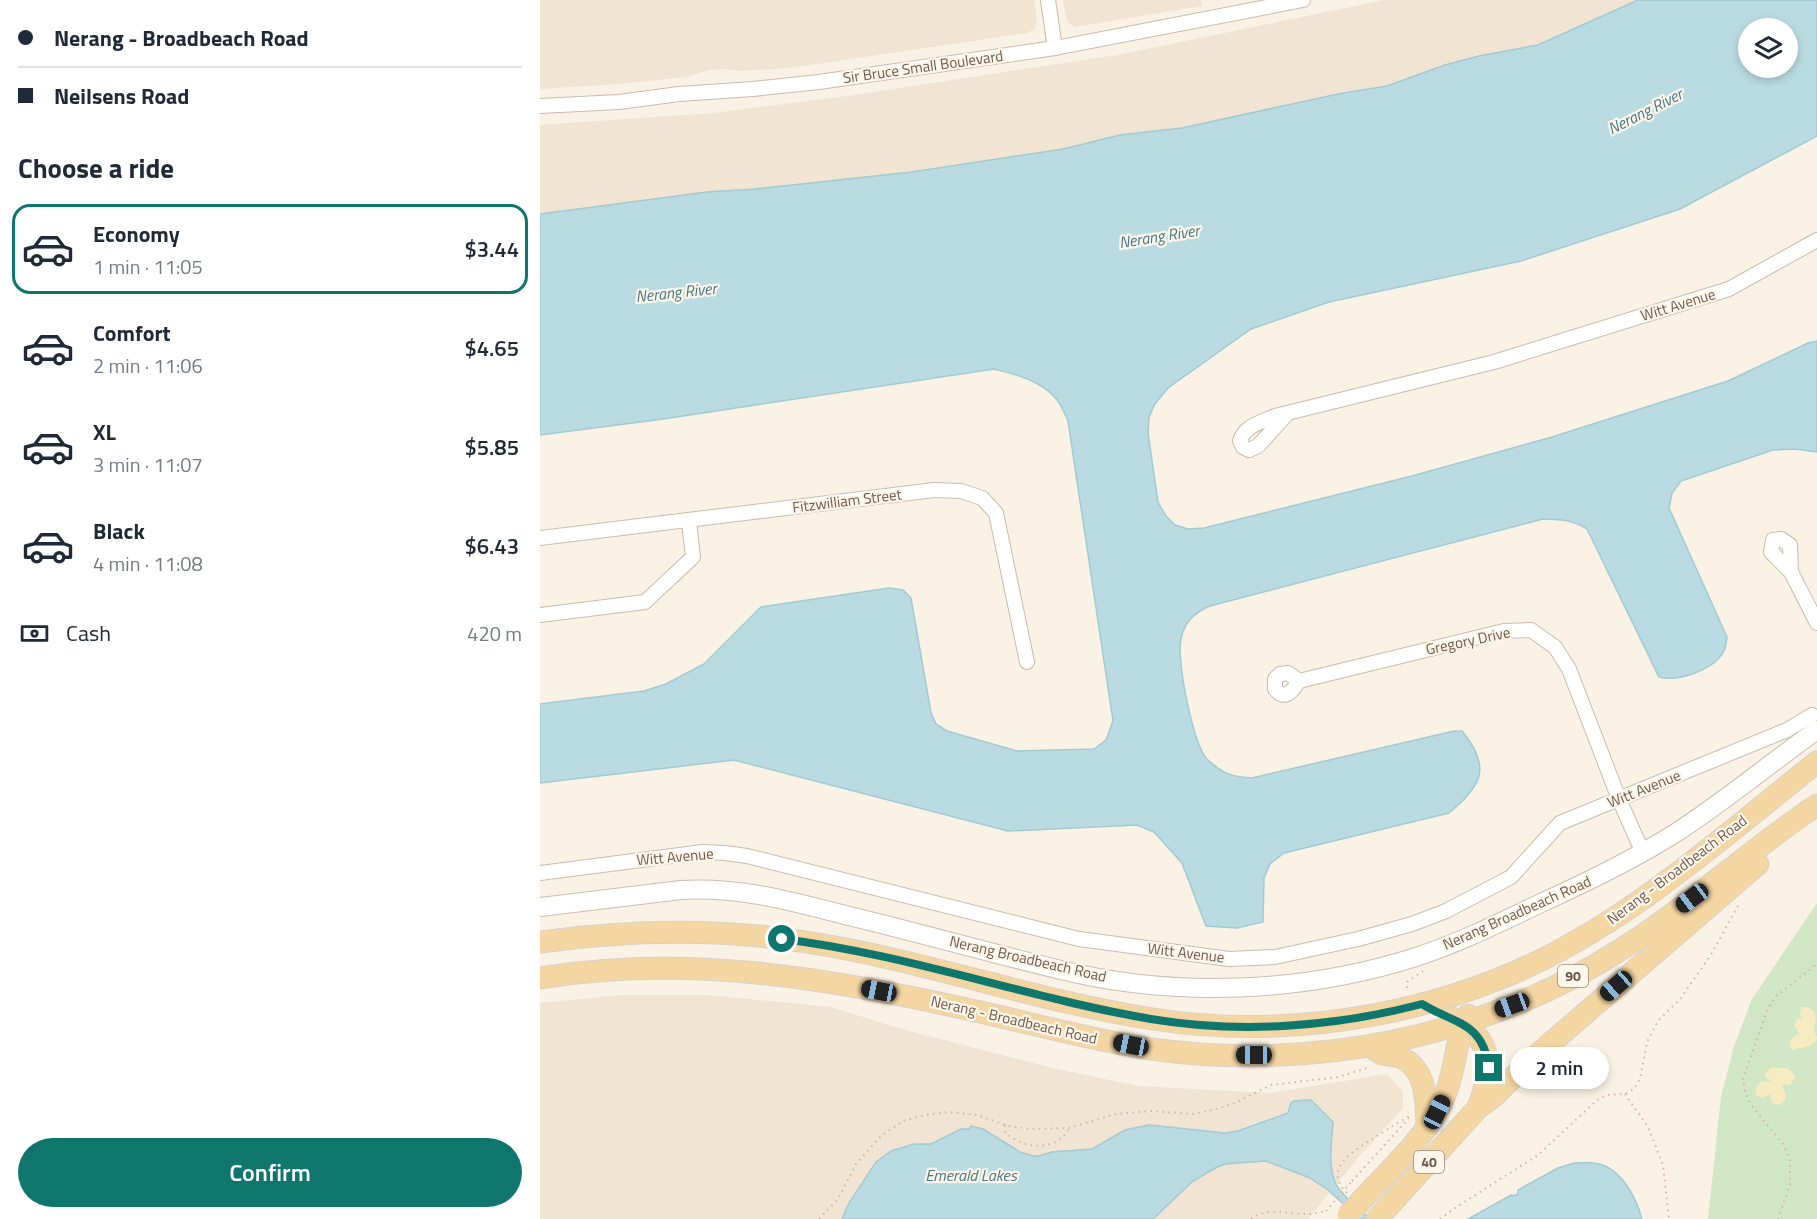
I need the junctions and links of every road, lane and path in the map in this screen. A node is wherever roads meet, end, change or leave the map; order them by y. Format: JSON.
{"nodes":[{"id":1,"x":1048,"y":0,"type":"edge"},
{"id":2,"x":1303,"y":0,"type":"edge"},
{"id":3,"x":1055,"y":48,"type":"junction"},
{"id":4,"x":540,"y":106,"type":"edge"},
{"id":5,"x":1817,"y":240,"type":"edge"},
{"id":6,"x":1287,"y":414,"type":"dead end"},
{"id":7,"x":689,"y":521,"type":"junction"},
{"id":8,"x":540,"y":538,"type":"edge"},
{"id":9,"x":1791,"y":572,"type":"dead end"},
{"id":10,"x":540,"y":615,"type":"edge"},
{"id":11,"x":1817,"y":623,"type":"edge"},
{"id":12,"x":1028,"y":662,"type":"dead end"},
{"id":13,"x":1299,"y":681,"type":"dead end"},
{"id":14,"x":1812,"y":728,"type":"edge"},
{"id":15,"x":1787,"y":730,"type":"junction"},
{"id":16,"x":1817,"y":762,"type":"edge"},
{"id":17,"x":1619,"y":799,"type":"junction"},
{"id":18,"x":1817,"y":805,"type":"edge"},
{"id":19,"x":1785,"y":827,"type":"junction"},
{"id":20,"x":1643,"y":853,"type":"junction"},
{"id":21,"x":540,"y":873,"type":"edge"},
{"id":22,"x":1741,"y":900,"type":"dead end"},
{"id":23,"x":540,"y":907,"type":"edge"},
{"id":24,"x":540,"y":942,"type":"edge"},
{"id":25,"x":1817,"y":964,"type":"edge"},
{"id":26,"x":1425,"y":970,"type":"dead end"},
{"id":27,"x":540,"y":978,"type":"edge"},
{"id":28,"x":1497,"y":980,"type":"junction"},
{"id":29,"x":1407,"y":988,"type":"dead end"},
{"id":30,"x":1422,"y":1004,"type":"junction"},
{"id":31,"x":1464,"y":1023,"type":"junction"},
{"id":32,"x":1371,"y":1057,"type":"junction"},
{"id":33,"x":1625,"y":1094,"type":"junction"},
{"id":34,"x":1414,"y":1108,"type":"dead end"},
{"id":35,"x":1478,"y":1108,"type":"junction"},
{"id":36,"x":1419,"y":1122,"type":"junction"},
{"id":37,"x":1005,"y":1125,"type":"junction"},
{"id":38,"x":1069,"y":1128,"type":"junction"},
{"id":39,"x":1346,"y":1208,"type":"edge"},
{"id":40,"x":1379,"y":1217,"type":"edge"},
{"id":41,"x":819,"y":1219,"type":"edge"},
{"id":42,"x":1251,"y":1219,"type":"edge"},
{"id":43,"x":1440,"y":1219,"type":"edge"},
{"id":44,"x":1669,"y":1219,"type":"edge"},
{"id":45,"x":1778,"y":1219,"type":"edge"}],
"edges":[{"from":1,"to":3,"type":"street"},
{"from":2,"to":3,"type":"street","name":"Sir Bruce Small Boulevard"},
{"from":3,"to":4,"type":"street","name":"Sir Bruce Small Boulevard"},
{"from":5,"to":6,"type":"street","name":"Witt Avenue"},
{"from":7,"to":8,"type":"street","name":"Fitzwilliam Street"},
{"from":7,"to":10,"type":"street"},
{"from":7,"to":12,"type":"street","name":"Fitzwilliam Street"},
{"from":9,"to":11,"type":"street"},
{"from":13,"to":17,"type":"street","name":"Gregory Drive"},
{"from":14,"to":15,"type":"street"},
{"from":14,"to":15,"type":"street","name":"Witt Avenue"},
{"from":14,"to":20,"type":"street","name":"Nerang Broadbeach Road"},
{"from":15,"to":17,"type":"street","name":"Witt Avenue"},
{"from":16,"to":28,"type":"main road","name":"Nerang - Broadbeach Road","number":"90"},
{"from":17,"to":20,"type":"street","name":"Gregory Drive"},
{"from":17,"to":21,"type":"street","name":"Witt Avenue"},
{"from":18,"to":19,"type":"main road","name":"Nerang - Broadbeach Road","number":"90"},
{"from":19,"to":31,"type":"main road","name":"Nerang - Broadbeach Road","number":"90"},
{"from":19,"to":35,"type":"main road"},
{"from":20,"to":23,"type":"street","name":"Nerang Broadbeach Road"},
{"from":22,"to":33,"type":"path"},
{"from":24,"to":30,"type":"main road","name":"Nerang - Broadbeach Road","number":"90"},
{"from":25,"to":45,"type":"path"},
{"from":26,"to":29,"type":"path"},
{"from":27,"to":32,"type":"main road","name":"Nerang - Broadbeach Road","number":"90"},
{"from":28,"to":30,"type":"main road","name":"Nerang - Broadbeach Road","number":"90"},
{"from":28,"to":31,"type":"main road","number":"40"},
{"from":30,"to":31,"type":"main road"},
{"from":31,"to":32,"type":"main road","name":"Nerang - Broadbeach Road","number":"90"},
{"from":31,"to":35,"type":"main road","number":"40"},
{"from":31,"to":36,"type":"main road","number":"40"},
{"from":32,"to":36,"type":"main road"},
{"from":32,"to":38,"type":"path"},
{"from":33,"to":43,"type":"path"},
{"from":33,"to":44,"type":"path"},
{"from":34,"to":36,"type":"path"},
{"from":35,"to":40,"type":"main road","number":"40"},
{"from":36,"to":39,"type":"main road","number":"40"},
{"from":36,"to":39,"type":"path","bridge":true},
{"from":36,"to":39,"type":"path"},
{"from":37,"to":38,"type":"path"},
{"from":37,"to":38,"type":"path"},
{"from":37,"to":41,"type":"path"},
{"from":39,"to":42,"type":"path"}]}
